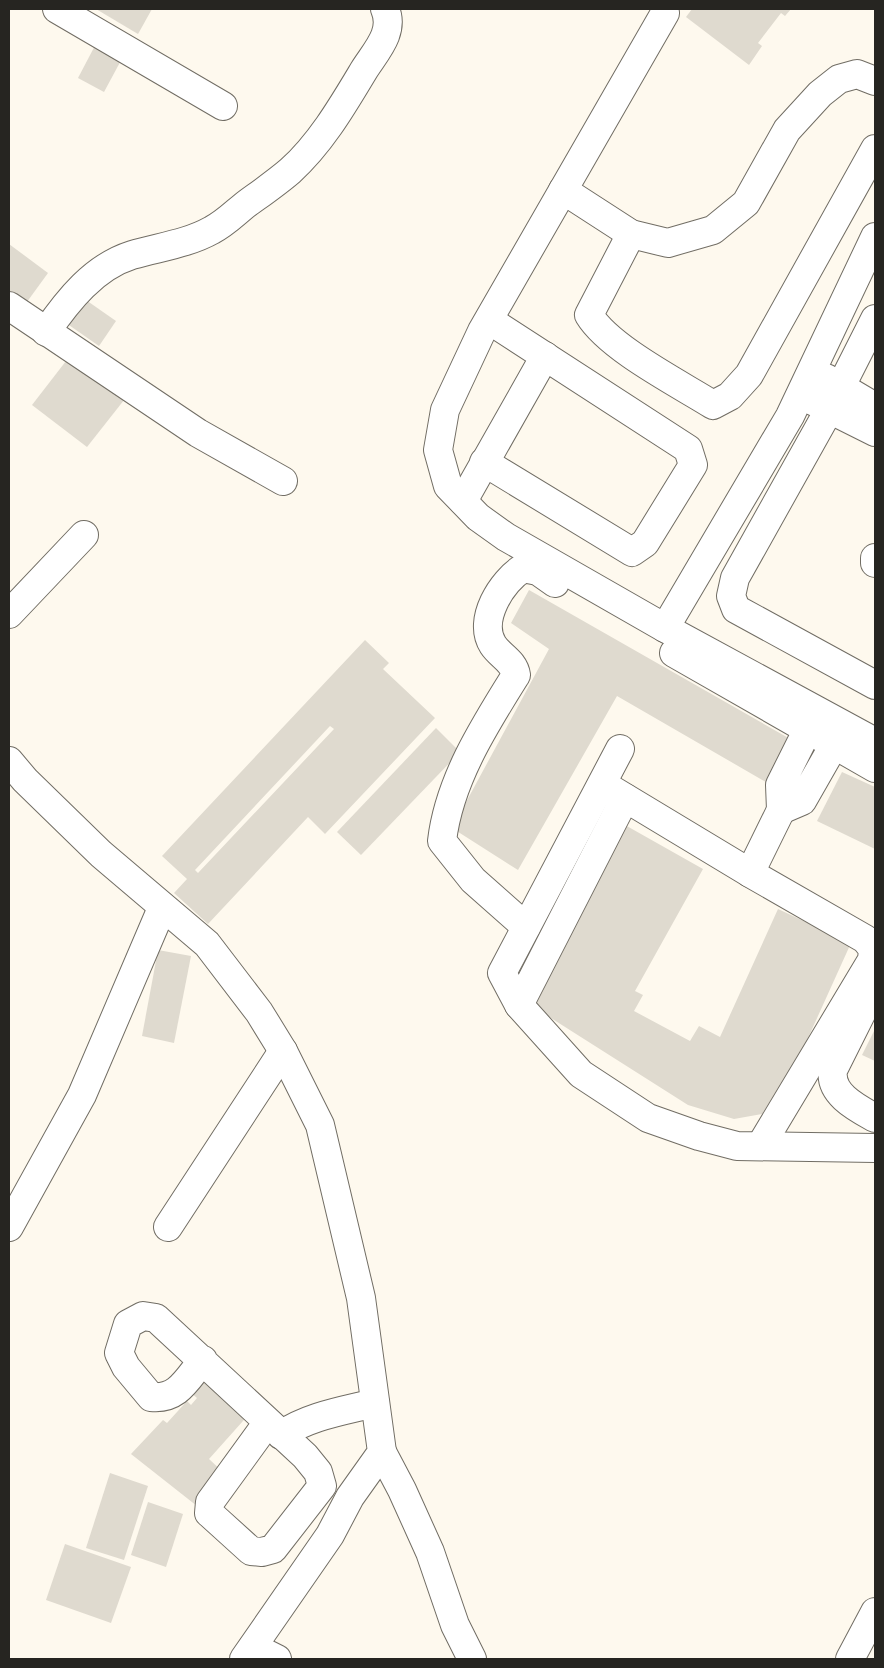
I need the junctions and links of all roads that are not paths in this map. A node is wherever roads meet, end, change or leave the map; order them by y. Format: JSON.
{"nodes":[{"id":1,"x":57,"y":9,"type":"edge"},
{"id":2,"x":385,"y":9,"type":"edge"},
{"id":3,"x":665,"y":13,"type":"dead end"},
{"id":4,"x":875,"y":81,"type":"edge"},
{"id":5,"x":224,"y":106,"type":"dead end"},
{"id":6,"x":875,"y":149,"type":"edge"},
{"id":7,"x":563,"y":190,"type":"junction"},
{"id":8,"x":631,"y":234,"type":"junction"},
{"id":9,"x":875,"y":237,"type":"edge"},
{"id":10,"x":9,"y":306,"type":"edge"},
{"id":11,"x":875,"y":319,"type":"edge"},
{"id":12,"x":489,"y":320,"type":"junction"},
{"id":13,"x":46,"y":332,"type":"junction"},
{"id":14,"x":545,"y":356,"type":"junction"},
{"id":15,"x":806,"y":382,"type":"junction"},
{"id":16,"x":841,"y":386,"type":"junction"},
{"id":17,"x":875,"y":407,"type":"edge"},
{"id":18,"x":829,"y":410,"type":"junction"},
{"id":19,"x":875,"y":432,"type":"edge"},
{"id":20,"x":484,"y":462,"type":"junction"},
{"id":21,"x":283,"y":481,"type":"dead end"},
{"id":22,"x":463,"y":501,"type":"junction"},
{"id":23,"x":84,"y":535,"type":"dead end"},
{"id":24,"x":875,"y":558,"type":"edge"},
{"id":25,"x":875,"y":563,"type":"edge"},
{"id":26,"x":9,"y":614,"type":"edge"},
{"id":27,"x":664,"y":628,"type":"junction"},
{"id":28,"x":875,"y":685,"type":"edge"},
{"id":29,"x":813,"y":721,"type":"junction"},
{"id":30,"x":839,"y":735,"type":"junction"},
{"id":31,"x":875,"y":742,"type":"edge"},
{"id":32,"x":620,"y":749,"type":"dead end"},
{"id":33,"x":9,"y":761,"type":"edge"},
{"id":34,"x":875,"y":768,"type":"edge"},
{"id":35,"x":602,"y":783,"type":"junction"},
{"id":36,"x":626,"y":798,"type":"junction"},
{"id":37,"x":781,"y":810,"type":"junction"},
{"id":38,"x":750,"y":873,"type":"junction"},
{"id":39,"x":162,"y":908,"type":"junction"},
{"id":40,"x":526,"y":927,"type":"junction"},
{"id":41,"x":875,"y":985,"type":"edge"},
{"id":42,"x":519,"y":1005,"type":"junction"},
{"id":43,"x":283,"y":1052,"type":"junction"},
{"id":44,"x":875,"y":1118,"type":"edge"},
{"id":45,"x":761,"y":1145,"type":"junction"},
{"id":46,"x":875,"y":1148,"type":"edge"},
{"id":47,"x":168,"y":1227,"type":"dead end"},
{"id":48,"x":9,"y":1228,"type":"edge"},
{"id":49,"x":203,"y":1360,"type":"dead end"},
{"id":50,"x":375,"y":1403,"type":"junction"},
{"id":51,"x":382,"y":1452,"type":"junction"},
{"id":52,"x":875,"y":1612,"type":"edge"},
{"id":53,"x":265,"y":1657,"type":"edge"},
{"id":54,"x":472,"y":1659,"type":"edge"},
{"id":55,"x":850,"y":1659,"type":"edge"}],
"edges":[{"from":1,"to":5,"type":"street"},
{"from":2,"to":13,"type":"street"},
{"from":3,"to":7,"type":"street"},
{"from":4,"to":8,"type":"street"},
{"from":6,"to":8,"type":"street"},
{"from":7,"to":8,"type":"street"},
{"from":7,"to":12,"type":"street"},
{"from":9,"to":15,"type":"street"},
{"from":10,"to":13,"type":"street"},
{"from":11,"to":16,"type":"street"},
{"from":12,"to":14,"type":"street"},
{"from":12,"to":22,"type":"street"},
{"from":13,"to":21,"type":"street"},
{"from":14,"to":20,"type":"street"},
{"from":14,"to":20,"type":"street"},
{"from":15,"to":16,"type":"street"},
{"from":15,"to":18,"type":"street"},
{"from":15,"to":27,"type":"street"},
{"from":16,"to":17,"type":"street"},
{"from":16,"to":18,"type":"street"},
{"from":18,"to":19,"type":"street"},
{"from":18,"to":28,"type":"street"},
{"from":20,"to":22,"type":"street"},
{"from":22,"to":27,"type":"street"},
{"from":23,"to":26,"type":"street"},
{"from":24,"to":25,"type":"street"},
{"from":27,"to":29,"type":"street"},
{"from":29,"to":30,"type":"street"},
{"from":29,"to":37,"type":"street"},
{"from":29,"to":40,"type":"street"},
{"from":30,"to":31,"type":"street"},
{"from":30,"to":34,"type":"street"},
{"from":30,"to":37,"type":"street"},
{"from":32,"to":35,"type":"street"},
{"from":33,"to":39,"type":"street"},
{"from":35,"to":36,"type":"street"},
{"from":35,"to":40,"type":"street"},
{"from":36,"to":38,"type":"street"},
{"from":36,"to":42,"type":"street"},
{"from":37,"to":38,"type":"street"},
{"from":38,"to":45,"type":"street"},
{"from":39,"to":43,"type":"street"},
{"from":39,"to":48,"type":"street"},
{"from":40,"to":42,"type":"street"},
{"from":41,"to":44,"type":"street"},
{"from":42,"to":45,"type":"street"},
{"from":43,"to":47,"type":"street"},
{"from":43,"to":50,"type":"street"},
{"from":45,"to":46,"type":"street"},
{"from":49,"to":50,"type":"street"},
{"from":50,"to":51,"type":"street"},
{"from":51,"to":53,"type":"street"},
{"from":51,"to":54,"type":"street"},
{"from":52,"to":55,"type":"street"}]}
